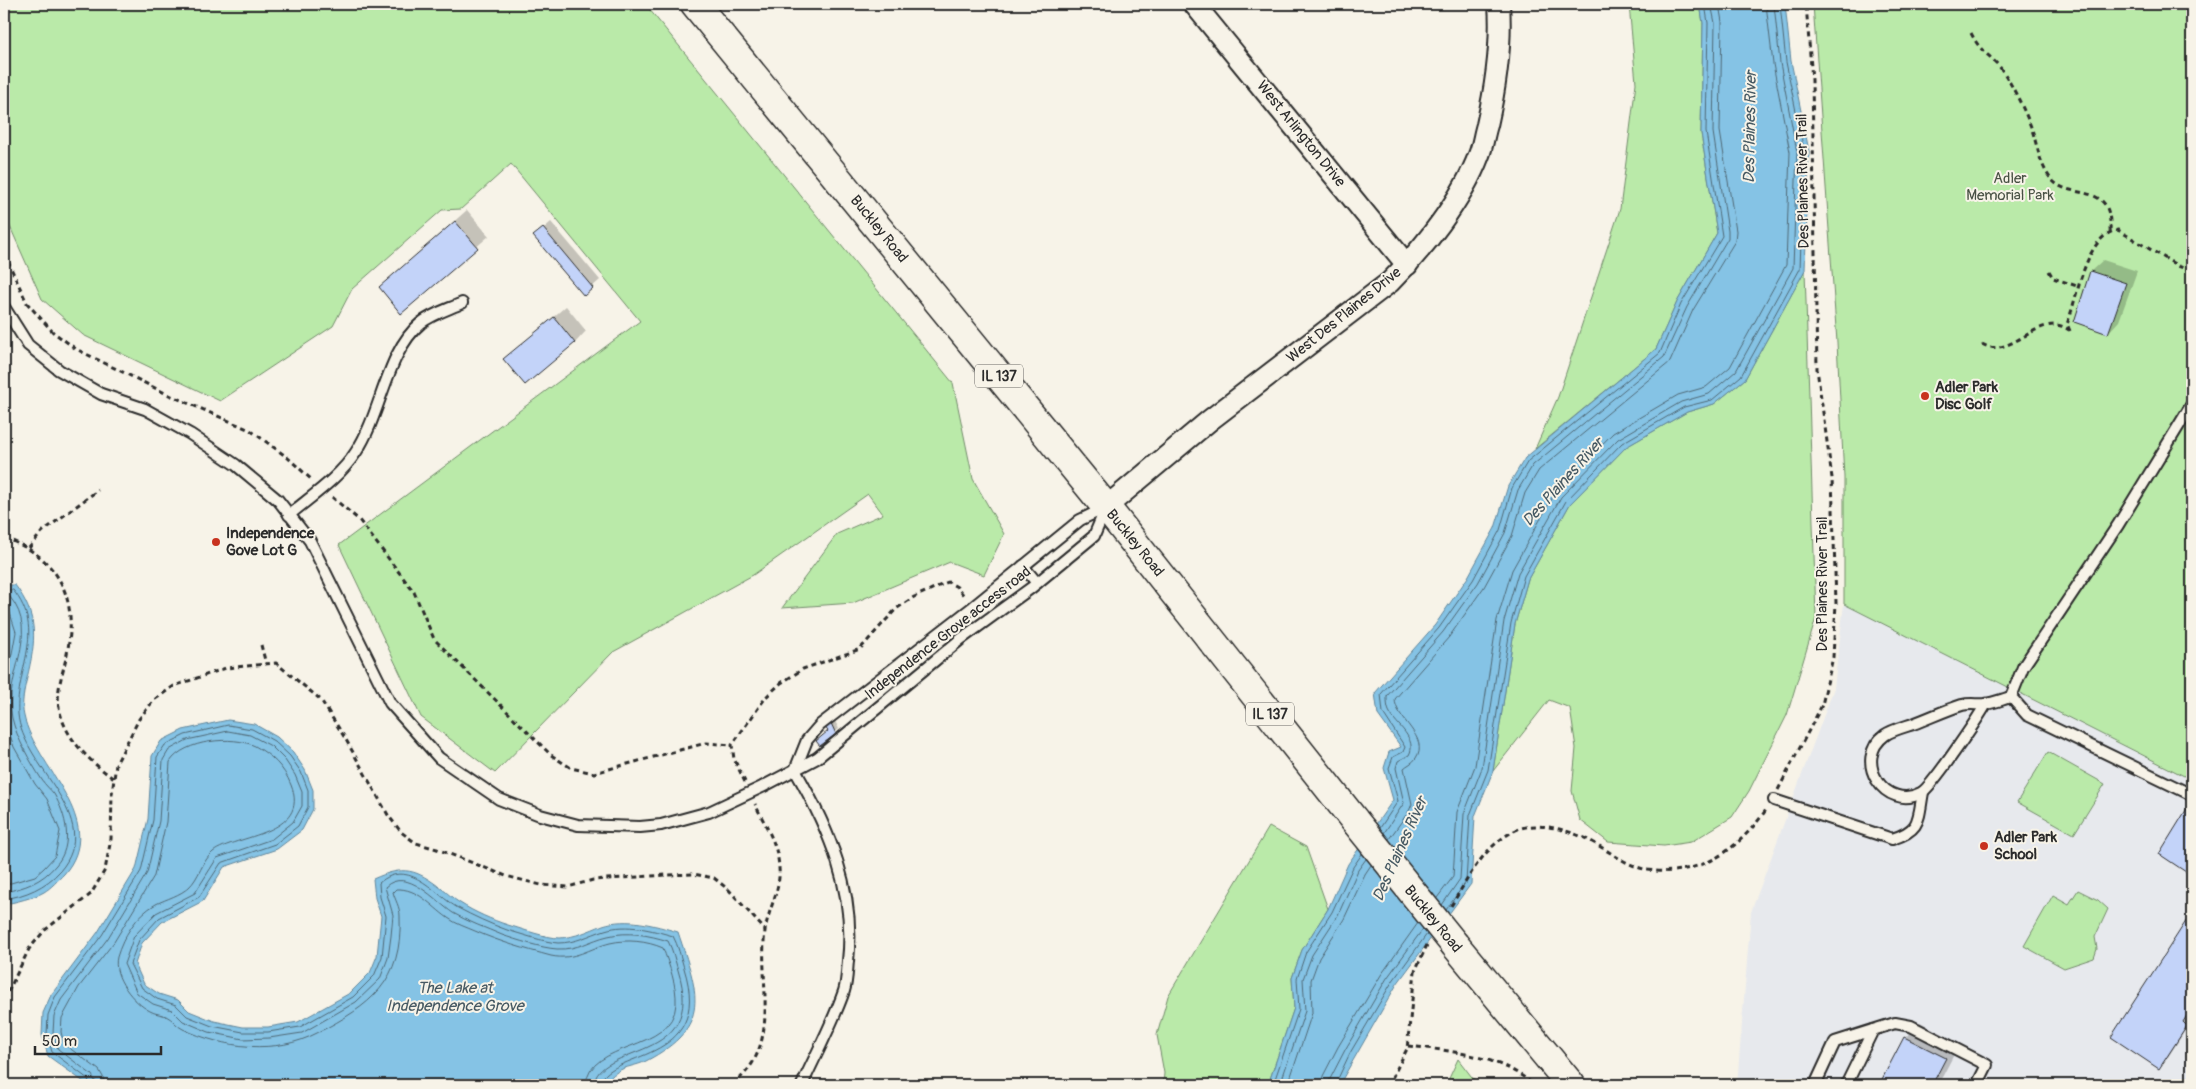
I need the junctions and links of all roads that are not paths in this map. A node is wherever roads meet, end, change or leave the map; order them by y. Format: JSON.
{"nodes":[{"id":1,"x":695,"y":4,"type":"edge"},
{"id":2,"x":1194,"y":4,"type":"edge"},
{"id":3,"x":1499,"y":4,"type":"edge"},
{"id":4,"x":1407,"y":265,"type":"junction"},
{"id":5,"x":462,"y":303,"type":"dead end"},
{"id":6,"x":4,"y":307,"type":"edge"},
{"id":7,"x":2192,"y":404,"type":"edge"},
{"id":8,"x":1106,"y":507,"type":"junction"},
{"id":9,"x":290,"y":515,"type":"junction"},
{"id":10,"x":1024,"y":566,"type":"junction"},
{"id":11,"x":1037,"y":583,"type":"junction"},
{"id":12,"x":2011,"y":697,"type":"junction"},
{"id":13,"x":1986,"y":704,"type":"junction"},
{"id":14,"x":795,"y":770,"type":"junction"},
{"id":15,"x":1923,"y":792,"type":"junction"},
{"id":16,"x":2192,"y":795,"type":"edge"},
{"id":17,"x":1774,"y":800,"type":"road end"},
{"id":18,"x":1873,"y":1030,"type":"junction"},
{"id":19,"x":802,"y":1085,"type":"edge"},
{"id":20,"x":1570,"y":1085,"type":"edge"},
{"id":21,"x":1815,"y":1085,"type":"edge"},
{"id":22,"x":1846,"y":1085,"type":"edge"},
{"id":23,"x":1976,"y":1085,"type":"edge"}],
"edges":[{"from":1,"to":8,"type":"main road","name":"Buckley Road","number":"IL 137"},
{"from":2,"to":4,"type":"street","name":"West Arlington Drive"},
{"from":3,"to":4,"type":"street","name":"West Des Plaines Drive"},
{"from":4,"to":8,"type":"street","name":"West Des Plaines Drive"},
{"from":5,"to":9,"type":"lane"},
{"from":6,"to":9,"type":"lane","name":"Independence Grove access road"},
{"from":7,"to":12,"type":"lane"},
{"from":8,"to":10,"type":"lane","name":"Independence Grove access road"},
{"from":8,"to":11,"type":"lane","name":"Independence Grove access road"},
{"from":8,"to":20,"type":"main road","name":"Buckley Road","number":"IL 137","bridge":true},
{"from":9,"to":14,"type":"lane","name":"Independence Grove access road"},
{"from":10,"to":11,"type":"lane"},
{"from":10,"to":14,"type":"lane","name":"Independence Grove access road"},
{"from":11,"to":14,"type":"lane","name":"Independence Grove access road"},
{"from":12,"to":13,"type":"lane"},
{"from":12,"to":16,"type":"lane"},
{"from":13,"to":15,"type":"lane"},
{"from":13,"to":15,"type":"lane"},
{"from":14,"to":19,"type":"lane"},
{"from":15,"to":17,"type":"lane"},
{"from":18,"to":21,"type":"lane"},
{"from":18,"to":22,"type":"lane"},
{"from":18,"to":23,"type":"lane"}]}
